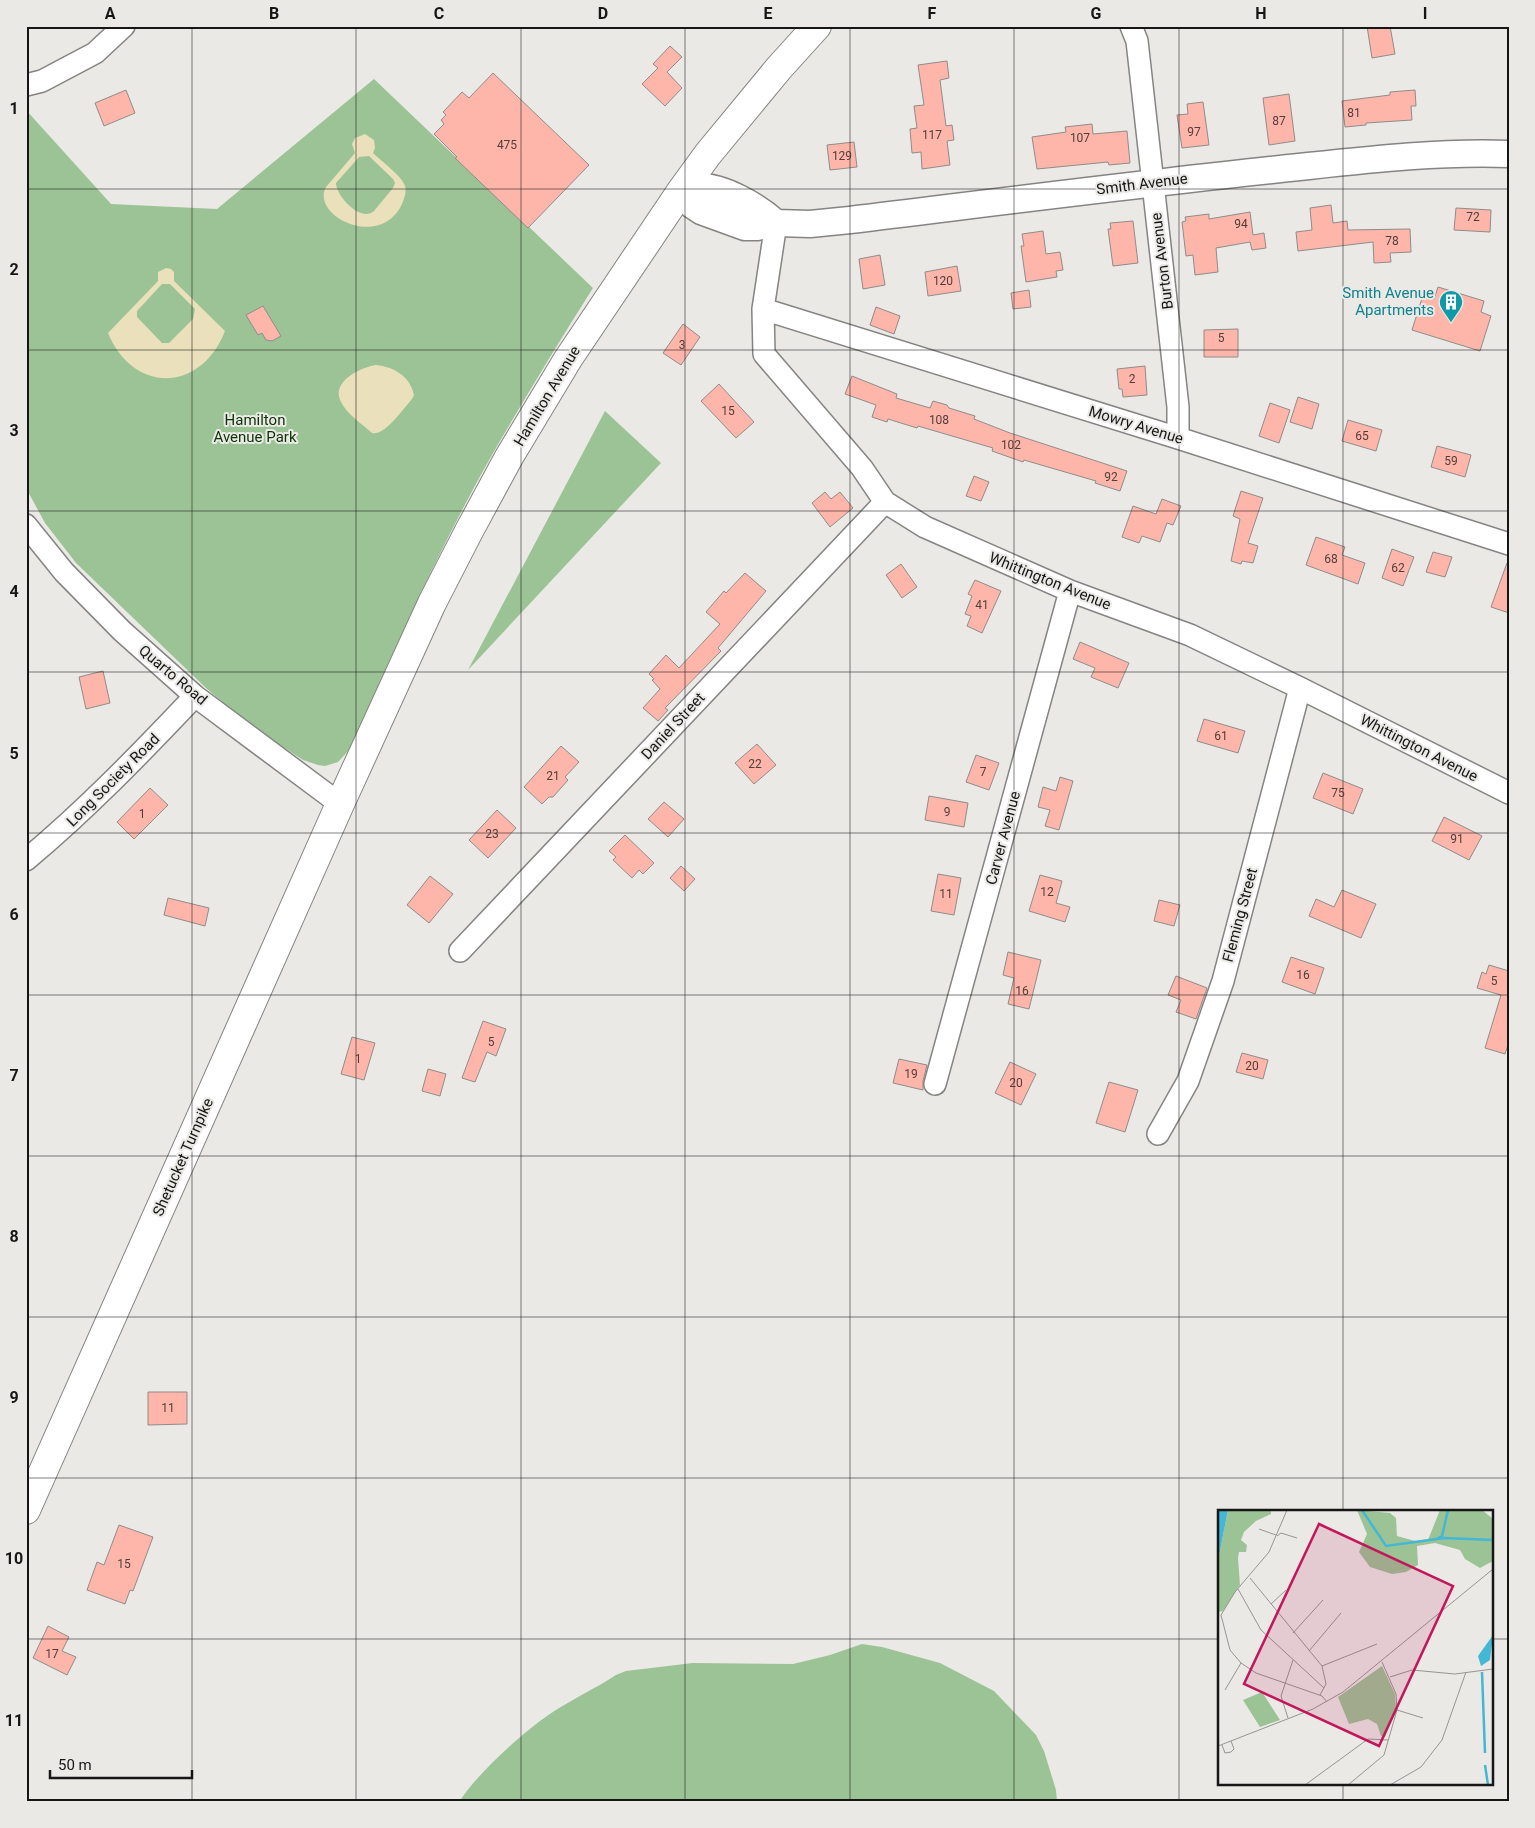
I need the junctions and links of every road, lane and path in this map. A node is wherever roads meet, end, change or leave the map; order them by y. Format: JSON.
{"nodes":[{"id":1,"x":124,"y":26,"type":"edge"},
{"id":2,"x":817,"y":26,"type":"edge"},
{"id":3,"x":1130,"y":26,"type":"edge"},
{"id":4,"x":26,"y":85,"type":"edge"},
{"id":5,"x":1509,"y":154,"type":"edge"},
{"id":6,"x":1152,"y":182,"type":"junction"},
{"id":7,"x":681,"y":191,"type":"junction"},
{"id":8,"x":776,"y":223,"type":"junction"},
{"id":9,"x":763,"y":310,"type":"junction"},
{"id":10,"x":1178,"y":438,"type":"junction"},
{"id":11,"x":885,"y":502,"type":"junction"},
{"id":12,"x":26,"y":525,"type":"edge"},
{"id":13,"x":1509,"y":544,"type":"edge"},
{"id":14,"x":1070,"y":591,"type":"junction"},
{"id":15,"x":1300,"y":688,"type":"junction"},
{"id":16,"x":195,"y":696,"type":"junction"},
{"id":17,"x":1509,"y":794,"type":"edge"},
{"id":18,"x":340,"y":804,"type":"junction"},
{"id":19,"x":26,"y":860,"type":"edge"},
{"id":20,"x":460,"y":951,"type":"dead end"},
{"id":21,"x":935,"y":1084,"type":"dead end"},
{"id":22,"x":1158,"y":1134,"type":"dead end"},
{"id":23,"x":26,"y":1510,"type":"edge"}],
"edges":[{"from":1,"to":4,"type":"street"},
{"from":2,"to":7,"type":"main road","name":"Hamilton Avenue"},
{"from":3,"to":6,"type":"street","name":"Burton Avenue"},
{"from":5,"to":6,"type":"street","name":"Smith Avenue"},
{"from":6,"to":8,"type":"street","name":"Smith Avenue"},
{"from":6,"to":10,"type":"street","name":"Burton Avenue"},
{"from":7,"to":8,"type":"street","name":"Smith Avenue"},
{"from":7,"to":18,"type":"main road","name":"Hamilton Avenue"},
{"from":8,"to":9,"type":"street","name":"Whittington Avenue"},
{"from":9,"to":10,"type":"street","name":"Mowry Avenue"},
{"from":9,"to":11,"type":"street","name":"Whittington Avenue"},
{"from":10,"to":13,"type":"street","name":"Mowry Avenue"},
{"from":11,"to":14,"type":"street","name":"Whittington Avenue"},
{"from":11,"to":20,"type":"street","name":"Daniel Street"},
{"from":12,"to":16,"type":"street","name":"Quarto Road"},
{"from":14,"to":15,"type":"street","name":"Whittington Avenue"},
{"from":14,"to":21,"type":"street","name":"Carver Avenue"},
{"from":15,"to":17,"type":"street","name":"Whittington Avenue"},
{"from":15,"to":22,"type":"street","name":"Fleming Street"},
{"from":16,"to":18,"type":"street","name":"Quarto Road"},
{"from":16,"to":19,"type":"street","name":"Long Society Road"},
{"from":18,"to":23,"type":"main road","name":"Shetucket Turnpike"}]}
